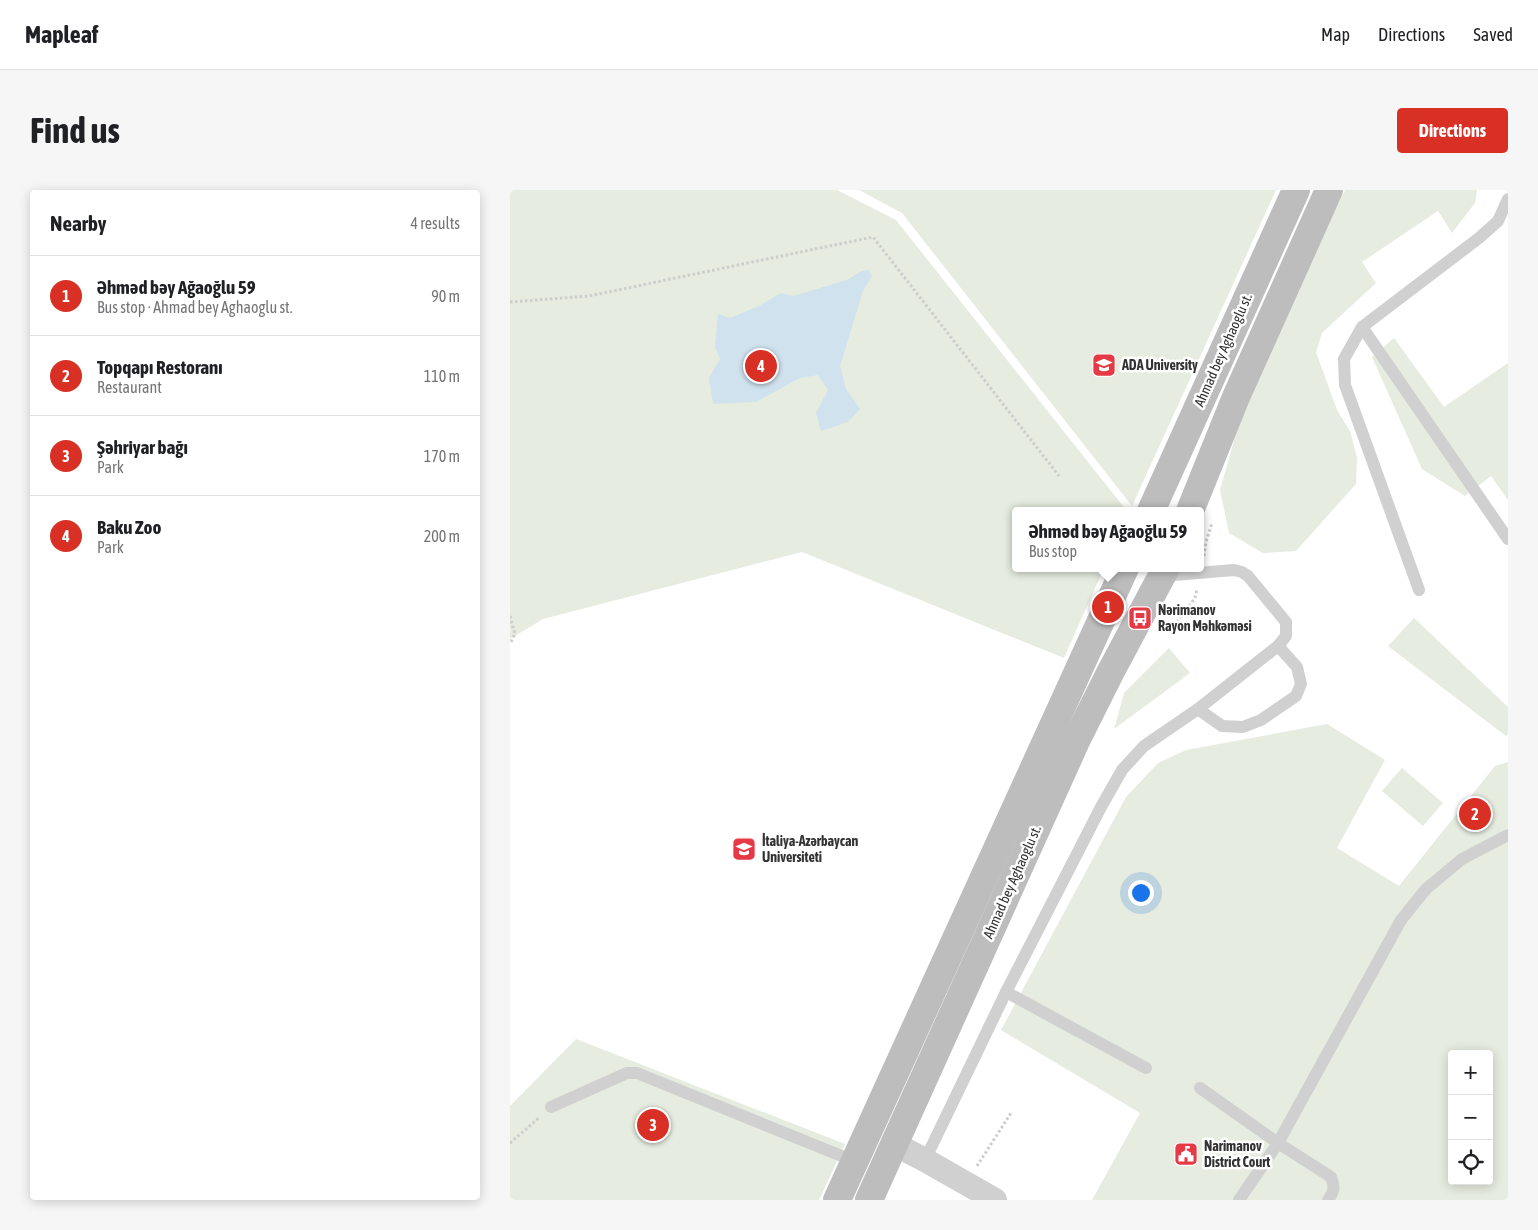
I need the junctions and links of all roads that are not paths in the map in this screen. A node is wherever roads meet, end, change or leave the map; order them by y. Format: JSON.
{"nodes":[{"id":1,"x":1296,"y":190,"type":"edge"},
{"id":2,"x":1329,"y":190,"type":"edge"},
{"id":3,"x":1507,"y":190,"type":"edge"},
{"id":4,"x":1508,"y":198,"type":"edge"},
{"id":5,"x":1362,"y":327,"type":"junction"},
{"id":6,"x":1153,"y":507,"type":"edge"},
{"id":7,"x":1192,"y":507,"type":"edge"},
{"id":8,"x":1508,"y":539,"type":"edge"},
{"id":9,"x":1204,"y":570,"type":"edge"},
{"id":10,"x":1123,"y":572,"type":"edge"},
{"id":11,"x":1158,"y":572,"type":"edge"},
{"id":12,"x":1419,"y":590,"type":"dead end"},
{"id":13,"x":1278,"y":646,"type":"junction"},
{"id":14,"x":1198,"y":709,"type":"junction"},
{"id":15,"x":1508,"y":835,"type":"edge"},
{"id":16,"x":1006,"y":992,"type":"junction"},
{"id":17,"x":1146,"y":1068,"type":"dead end"},
{"id":18,"x":1200,"y":1088,"type":"dead end"},
{"id":19,"x":551,"y":1107,"type":"road end"},
{"id":20,"x":1278,"y":1143,"type":"junction"},
{"id":21,"x":894,"y":1144,"type":"junction"},
{"id":22,"x":925,"y":1160,"type":"junction"},
{"id":23,"x":854,"y":1161,"type":"junction"},
{"id":24,"x":837,"y":1200,"type":"edge"},
{"id":25,"x":869,"y":1200,"type":"edge"},
{"id":26,"x":995,"y":1200,"type":"edge"},
{"id":27,"x":1239,"y":1200,"type":"edge"},
{"id":28,"x":1328,"y":1200,"type":"edge"}],
"edges":[{"from":1,"to":6,"type":"street","name":"Ahmad bey Aghaoglu st."},
{"from":2,"to":7,"type":"street"},
{"from":3,"to":4,"type":"lane"},
{"from":4,"to":5,"type":"lane"},
{"from":5,"to":8,"type":"lane"},
{"from":5,"to":12,"type":"lane"},
{"from":9,"to":13,"type":"lane"},
{"from":10,"to":23,"type":"street","name":"Ahmad bey Aghaoglu st."},
{"from":11,"to":21,"type":"street","name":"Ahmad bey Aghaoglu st."},
{"from":13,"to":14,"type":"lane"},
{"from":13,"to":14,"type":"lane"},
{"from":14,"to":16,"type":"lane"},
{"from":15,"to":20,"type":"lane"},
{"from":16,"to":17,"type":"lane"},
{"from":16,"to":22,"type":"lane"},
{"from":18,"to":20,"type":"lane"},
{"from":19,"to":23,"type":"lane"},
{"from":20,"to":27,"type":"lane"},
{"from":20,"to":28,"type":"lane"},
{"from":21,"to":22,"type":"street"},
{"from":21,"to":25,"type":"street","name":"Ahmad bey Aghaoglu st."},
{"from":22,"to":26,"type":"street"},
{"from":23,"to":24,"type":"street","name":"Ahmad bey Aghaoglu st."}]}
